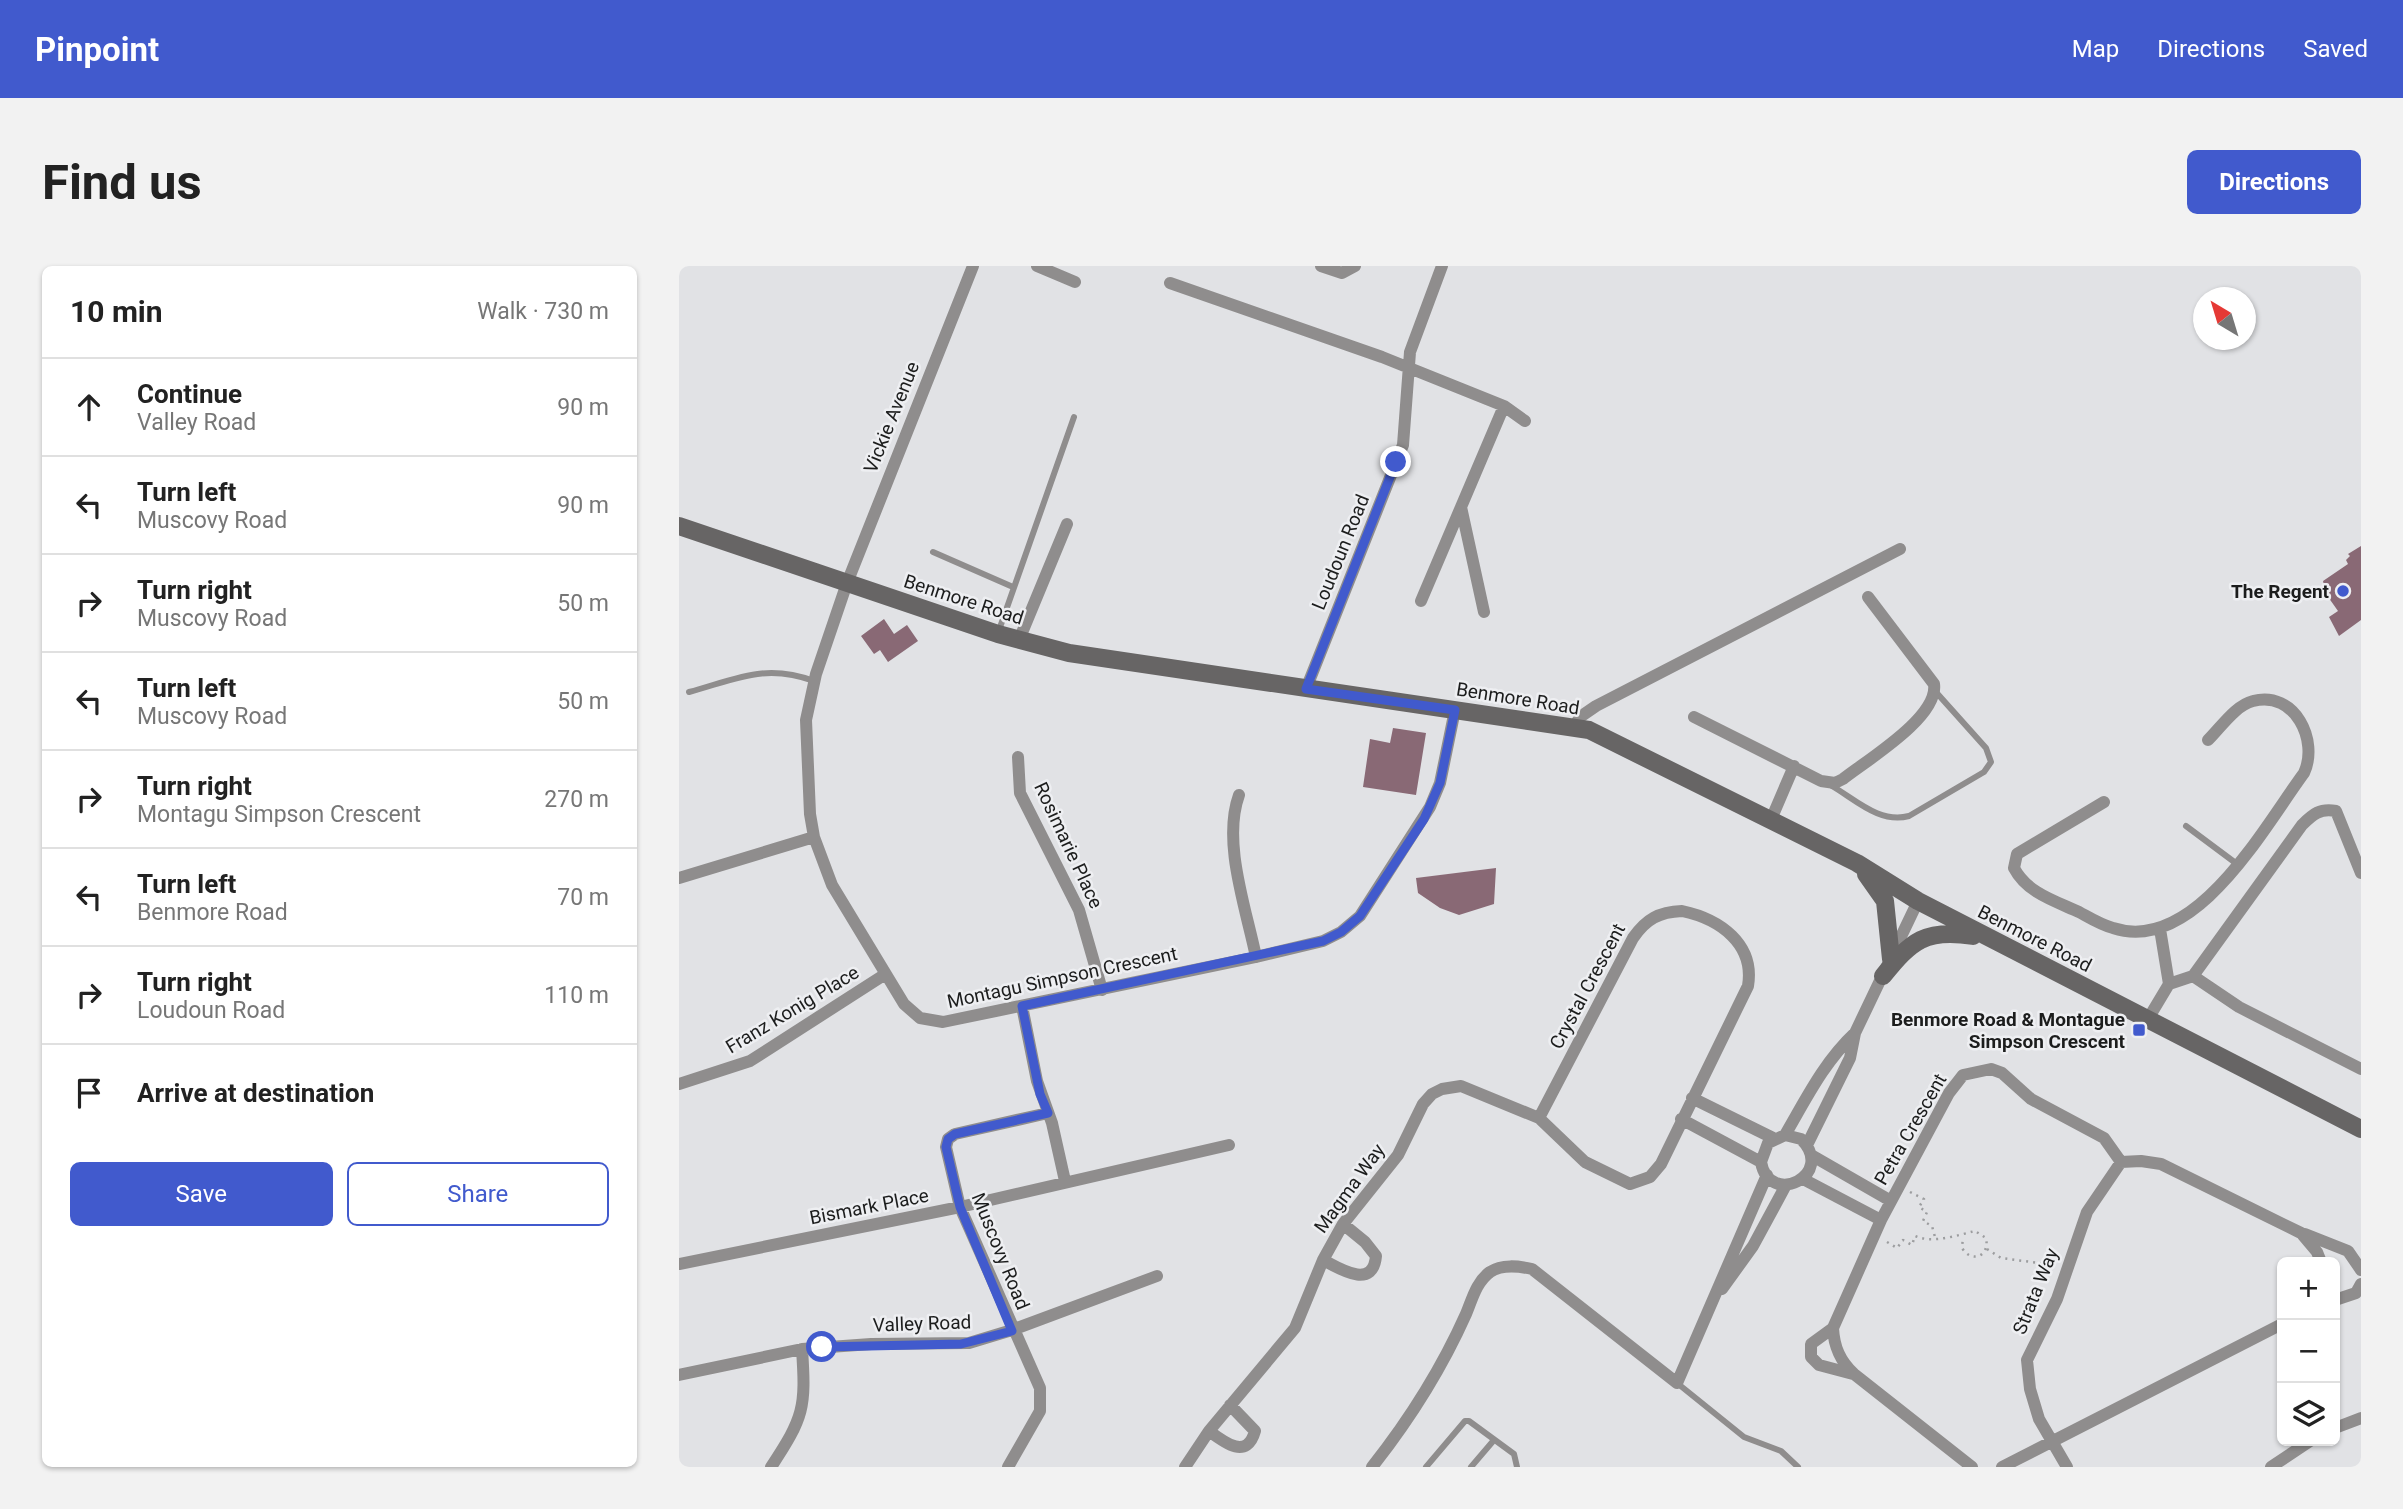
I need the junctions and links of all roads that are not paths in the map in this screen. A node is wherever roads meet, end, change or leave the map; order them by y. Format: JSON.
{"nodes":[{"id":1,"x":973,"y":266,"type":"edge"},
{"id":2,"x":1037,"y":266,"type":"edge"},
{"id":3,"x":1321,"y":266,"type":"edge"},
{"id":4,"x":1355,"y":266,"type":"edge"},
{"id":5,"x":1442,"y":266,"type":"edge"},
{"id":6,"x":1075,"y":282,"type":"dead end"},
{"id":7,"x":1170,"y":283,"type":"dead end"},
{"id":8,"x":1409,"y":369,"type":"junction"},
{"id":9,"x":1504,"y":406,"type":"junction"},
{"id":10,"x":1074,"y":417,"type":"dead end"},
{"id":11,"x":1525,"y":421,"type":"dead end"},
{"id":12,"x":1461,"y":507,"type":"junction"},
{"id":13,"x":1067,"y":524,"type":"dead end"},
{"id":14,"x":679,"y":526,"type":"edge"},
{"id":15,"x":1900,"y":549,"type":"dead end"},
{"id":16,"x":933,"y":552,"type":"dead end"},
{"id":17,"x":847,"y":583,"type":"junction"},
{"id":18,"x":1013,"y":587,"type":"junction"},
{"id":19,"x":1868,"y":597,"type":"dead end"},
{"id":20,"x":1421,"y":601,"type":"dead end"},
{"id":21,"x":1485,"y":612,"type":"dead end"},
{"id":22,"x":997,"y":634,"type":"junction"},
{"id":23,"x":1019,"y":639,"type":"junction"},
{"id":24,"x":814,"y":681,"type":"junction"},
{"id":25,"x":1306,"y":689,"type":"junction"},
{"id":26,"x":1935,"y":691,"type":"junction"},
{"id":27,"x":689,"y":692,"type":"dead end"},
{"id":28,"x":1455,"y":710,"type":"junction"},
{"id":29,"x":1694,"y":717,"type":"dead end"},
{"id":30,"x":1574,"y":727,"type":"junction"},
{"id":31,"x":2208,"y":740,"type":"dead end"},
{"id":32,"x":1018,"y":757,"type":"dead end"},
{"id":33,"x":1794,"y":766,"type":"junction"},
{"id":34,"x":1828,"y":783,"type":"junction"},
{"id":35,"x":1239,"y":795,"type":"dead end"},
{"id":36,"x":2104,"y":802,"type":"dead end"},
{"id":37,"x":1770,"y":822,"type":"junction"},
{"id":38,"x":2186,"y":826,"type":"dead end"},
{"id":39,"x":814,"y":837,"type":"junction"},
{"id":40,"x":1857,"y":863,"type":"junction"},
{"id":41,"x":2237,"y":864,"type":"junction"},
{"id":42,"x":2361,"y":873,"type":"edge"},
{"id":43,"x":679,"y":878,"type":"edge"},
{"id":44,"x":1918,"y":901,"type":"junction"},
{"id":45,"x":2160,"y":929,"type":"junction"},
{"id":46,"x":1990,"y":939,"type":"junction"},
{"id":47,"x":1256,"y":957,"type":"junction"},
{"id":48,"x":1891,"y":959,"type":"junction"},
{"id":49,"x":884,"y":975,"type":"junction"},
{"id":50,"x":1882,"y":976,"type":"junction"},
{"id":51,"x":2193,"y":976,"type":"junction"},
{"id":52,"x":2169,"y":984,"type":"junction"},
{"id":53,"x":1102,"y":989,"type":"junction"},
{"id":54,"x":1022,"y":1006,"type":"junction"},
{"id":55,"x":2148,"y":1018,"type":"junction"},
{"id":56,"x":1855,"y":1033,"type":"junction"},
{"id":57,"x":2361,"y":1069,"type":"edge"},
{"id":58,"x":679,"y":1084,"type":"edge"},
{"id":59,"x":1692,"y":1098,"type":"junction"},
{"id":60,"x":1048,"y":1113,"type":"junction"},
{"id":61,"x":1539,"y":1118,"type":"junction"},
{"id":62,"x":1681,"y":1119,"type":"junction"},
{"id":63,"x":2361,"y":1129,"type":"edge"},
{"id":64,"x":1779,"y":1137,"type":"junction"},
{"id":65,"x":1229,"y":1145,"type":"dead end"},
{"id":66,"x":1809,"y":1150,"type":"junction"},
{"id":67,"x":1761,"y":1162,"type":"junction"},
{"id":68,"x":2121,"y":1162,"type":"junction"},
{"id":69,"x":1766,"y":1175,"type":"junction"},
{"id":70,"x":1803,"y":1178,"type":"junction"},
{"id":71,"x":1065,"y":1181,"type":"junction"},
{"id":72,"x":1786,"y":1185,"type":"junction"},
{"id":73,"x":1891,"y":1201,"type":"junction"},
{"id":74,"x":960,"y":1207,"type":"junction"},
{"id":75,"x":1881,"y":1220,"type":"junction"},
{"id":76,"x":1343,"y":1224,"type":"junction"},
{"id":77,"x":2301,"y":1233,"type":"junction"},
{"id":78,"x":2319,"y":1257,"type":"edge"},
{"id":79,"x":1323,"y":1260,"type":"junction"},
{"id":80,"x":679,"y":1264,"type":"edge"},
{"id":81,"x":2361,"y":1270,"type":"edge"},
{"id":82,"x":1157,"y":1276,"type":"dead end"},
{"id":83,"x":2361,"y":1284,"type":"edge"},
{"id":84,"x":1717,"y":1294,"type":"junction"},
{"id":85,"x":2340,"y":1298,"type":"edge"},
{"id":86,"x":2277,"y":1327,"type":"edge"},
{"id":87,"x":1833,"y":1328,"type":"junction"},
{"id":88,"x":1012,"y":1331,"type":"junction"},
{"id":89,"x":802,"y":1349,"type":"junction"},
{"id":90,"x":679,"y":1374,"type":"edge"},
{"id":91,"x":1854,"y":1374,"type":"junction"},
{"id":92,"x":1677,"y":1382,"type":"junction"},
{"id":93,"x":1230,"y":1405,"type":"junction"},
{"id":94,"x":2361,"y":1418,"type":"edge"},
{"id":95,"x":2340,"y":1426,"type":"edge"},
{"id":96,"x":1209,"y":1431,"type":"junction"},
{"id":97,"x":1494,"y":1440,"type":"junction"},
{"id":98,"x":2051,"y":1442,"type":"junction"},
{"id":99,"x":2302,"y":1446,"type":"edge"},
{"id":100,"x":771,"y":1467,"type":"edge"},
{"id":101,"x":1008,"y":1467,"type":"edge"},
{"id":102,"x":1185,"y":1467,"type":"edge"},
{"id":103,"x":1372,"y":1467,"type":"edge"},
{"id":104,"x":1426,"y":1467,"type":"edge"},
{"id":105,"x":1471,"y":1467,"type":"edge"},
{"id":106,"x":1517,"y":1467,"type":"edge"},
{"id":107,"x":1798,"y":1467,"type":"edge"},
{"id":108,"x":1972,"y":1467,"type":"edge"},
{"id":109,"x":2002,"y":1467,"type":"edge"},
{"id":110,"x":2067,"y":1467,"type":"edge"},
{"id":111,"x":2271,"y":1467,"type":"edge"}],
"edges":[{"from":1,"to":17,"type":"street","name":"Vickie Avenue"},
{"from":2,"to":6,"type":"street"},
{"from":3,"to":4,"type":"street"},
{"from":5,"to":8,"type":"street","name":"Loudoun Road"},
{"from":7,"to":8,"type":"street"},
{"from":8,"to":9,"type":"street"},
{"from":8,"to":25,"type":"street","name":"Loudoun Road"},
{"from":9,"to":11,"type":"street"},
{"from":9,"to":12,"type":"street"},
{"from":10,"to":18,"type":"lane"},
{"from":12,"to":20,"type":"street"},
{"from":12,"to":21,"type":"street"},
{"from":13,"to":23,"type":"street"},
{"from":14,"to":17,"type":"street","name":"Benmore Road"},
{"from":15,"to":30,"type":"street"},
{"from":16,"to":18,"type":"lane"},
{"from":17,"to":22,"type":"street","name":"Benmore Road"},
{"from":17,"to":24,"type":"street","name":"Montagu Simpson Crescent"},
{"from":18,"to":22,"type":"lane"},
{"from":19,"to":26,"type":"street"},
{"from":22,"to":23,"type":"street","name":"Benmore Road"},
{"from":23,"to":25,"type":"street","name":"Benmore Road"},
{"from":24,"to":27,"type":"lane"},
{"from":24,"to":39,"type":"street","name":"Montagu Simpson Crescent"},
{"from":25,"to":28,"type":"street","name":"Benmore Road"},
{"from":26,"to":34,"type":"street"},
{"from":26,"to":34,"type":"lane"},
{"from":28,"to":30,"type":"street","name":"Benmore Road"},
{"from":28,"to":47,"type":"street","name":"Montagu Simpson Crescent"},
{"from":29,"to":33,"type":"street"},
{"from":30,"to":37,"type":"street","name":"Benmore Road"},
{"from":31,"to":41,"type":"street"},
{"from":32,"to":53,"type":"street","name":"Rosimarie Place"},
{"from":33,"to":34,"type":"street"},
{"from":33,"to":37,"type":"street"},
{"from":35,"to":47,"type":"street"},
{"from":36,"to":45,"type":"street"},
{"from":37,"to":40,"type":"street","name":"Benmore Road"},
{"from":38,"to":41,"type":"lane"},
{"from":39,"to":43,"type":"street"},
{"from":39,"to":49,"type":"street","name":"Montagu Simpson Crescent"},
{"from":40,"to":44,"type":"street","name":"Benmore Road"},
{"from":40,"to":48,"type":"street"},
{"from":41,"to":45,"type":"street"},
{"from":42,"to":51,"type":"street"},
{"from":44,"to":46,"type":"street","name":"Benmore Road"},
{"from":44,"to":48,"type":"street"},
{"from":45,"to":52,"type":"street"},
{"from":46,"to":50,"type":"street"},
{"from":46,"to":55,"type":"street","name":"Benmore Road"},
{"from":47,"to":53,"type":"street","name":"Montagu Simpson Crescent"},
{"from":48,"to":50,"type":"street"},
{"from":49,"to":54,"type":"street","name":"Montagu Simpson Crescent"},
{"from":49,"to":58,"type":"street","name":"Franz Konig Place"},
{"from":50,"to":56,"type":"street"},
{"from":51,"to":52,"type":"street"},
{"from":51,"to":57,"type":"street"},
{"from":52,"to":55,"type":"street"},
{"from":53,"to":54,"type":"street","name":"Montagu Simpson Crescent"},
{"from":54,"to":60,"type":"street"},
{"from":55,"to":63,"type":"street","name":"Benmore Road"},
{"from":56,"to":64,"type":"street"},
{"from":56,"to":66,"type":"street"},
{"from":59,"to":61,"type":"street","name":"Crystal Crescent"},
{"from":59,"to":62,"type":"street","name":"Crystal Crescent"},
{"from":59,"to":64,"type":"street"},
{"from":60,"to":71,"type":"street"},
{"from":60,"to":74,"type":"street","name":"Muscovy Road"},
{"from":61,"to":62,"type":"street","name":"Crystal Crescent"},
{"from":61,"to":76,"type":"street","name":"Magma Way"},
{"from":62,"to":67,"type":"street"},
{"from":64,"to":66,"type":"street"},
{"from":64,"to":67,"type":"street"},
{"from":65,"to":71,"type":"street","name":"Bismark Place"},
{"from":66,"to":70,"type":"street"},
{"from":66,"to":73,"type":"street"},
{"from":67,"to":69,"type":"street"},
{"from":68,"to":73,"type":"street","name":"Petra Crescent"},
{"from":68,"to":77,"type":"street"},
{"from":68,"to":98,"type":"street","name":"Strata Way"},
{"from":69,"to":72,"type":"street"},
{"from":69,"to":84,"type":"street"},
{"from":70,"to":72,"type":"street"},
{"from":70,"to":75,"type":"street"},
{"from":71,"to":74,"type":"street","name":"Bismark Place"},
{"from":72,"to":84,"type":"street"},
{"from":73,"to":75,"type":"street","name":"Petra Crescent"},
{"from":74,"to":80,"type":"street","name":"Bismark Place"},
{"from":74,"to":88,"type":"street","name":"Muscovy Road"},
{"from":75,"to":87,"type":"street","name":"Petra Crescent"},
{"from":76,"to":79,"type":"street","name":"Magma Way"},
{"from":76,"to":79,"type":"street"},
{"from":77,"to":78,"type":"street"},
{"from":77,"to":81,"type":"street"},
{"from":79,"to":93,"type":"street","name":"Magma Way"},
{"from":82,"to":88,"type":"street","name":"Valley Road"},
{"from":83,"to":85,"type":"street"},
{"from":84,"to":92,"type":"street"},
{"from":86,"to":98,"type":"street"},
{"from":87,"to":91,"type":"street"},
{"from":87,"to":91,"type":"street","name":"Petra Crescent"},
{"from":88,"to":89,"type":"street","name":"Valley Road"},
{"from":88,"to":101,"type":"street","name":"Muscovy Road"},
{"from":89,"to":90,"type":"street","name":"Valley Road"},
{"from":89,"to":100,"type":"street"},
{"from":91,"to":108,"type":"street"},
{"from":92,"to":103,"type":"street"},
{"from":92,"to":107,"type":"lane"},
{"from":93,"to":96,"type":"street","name":"Magma Way"},
{"from":93,"to":96,"type":"street"},
{"from":94,"to":95,"type":"street"},
{"from":96,"to":102,"type":"street","name":"Magma Way"},
{"from":97,"to":104,"type":"lane"},
{"from":97,"to":105,"type":"lane"},
{"from":97,"to":106,"type":"lane"},
{"from":98,"to":109,"type":"street"},
{"from":98,"to":110,"type":"street","name":"Strata Way"},
{"from":99,"to":111,"type":"street"}]}
